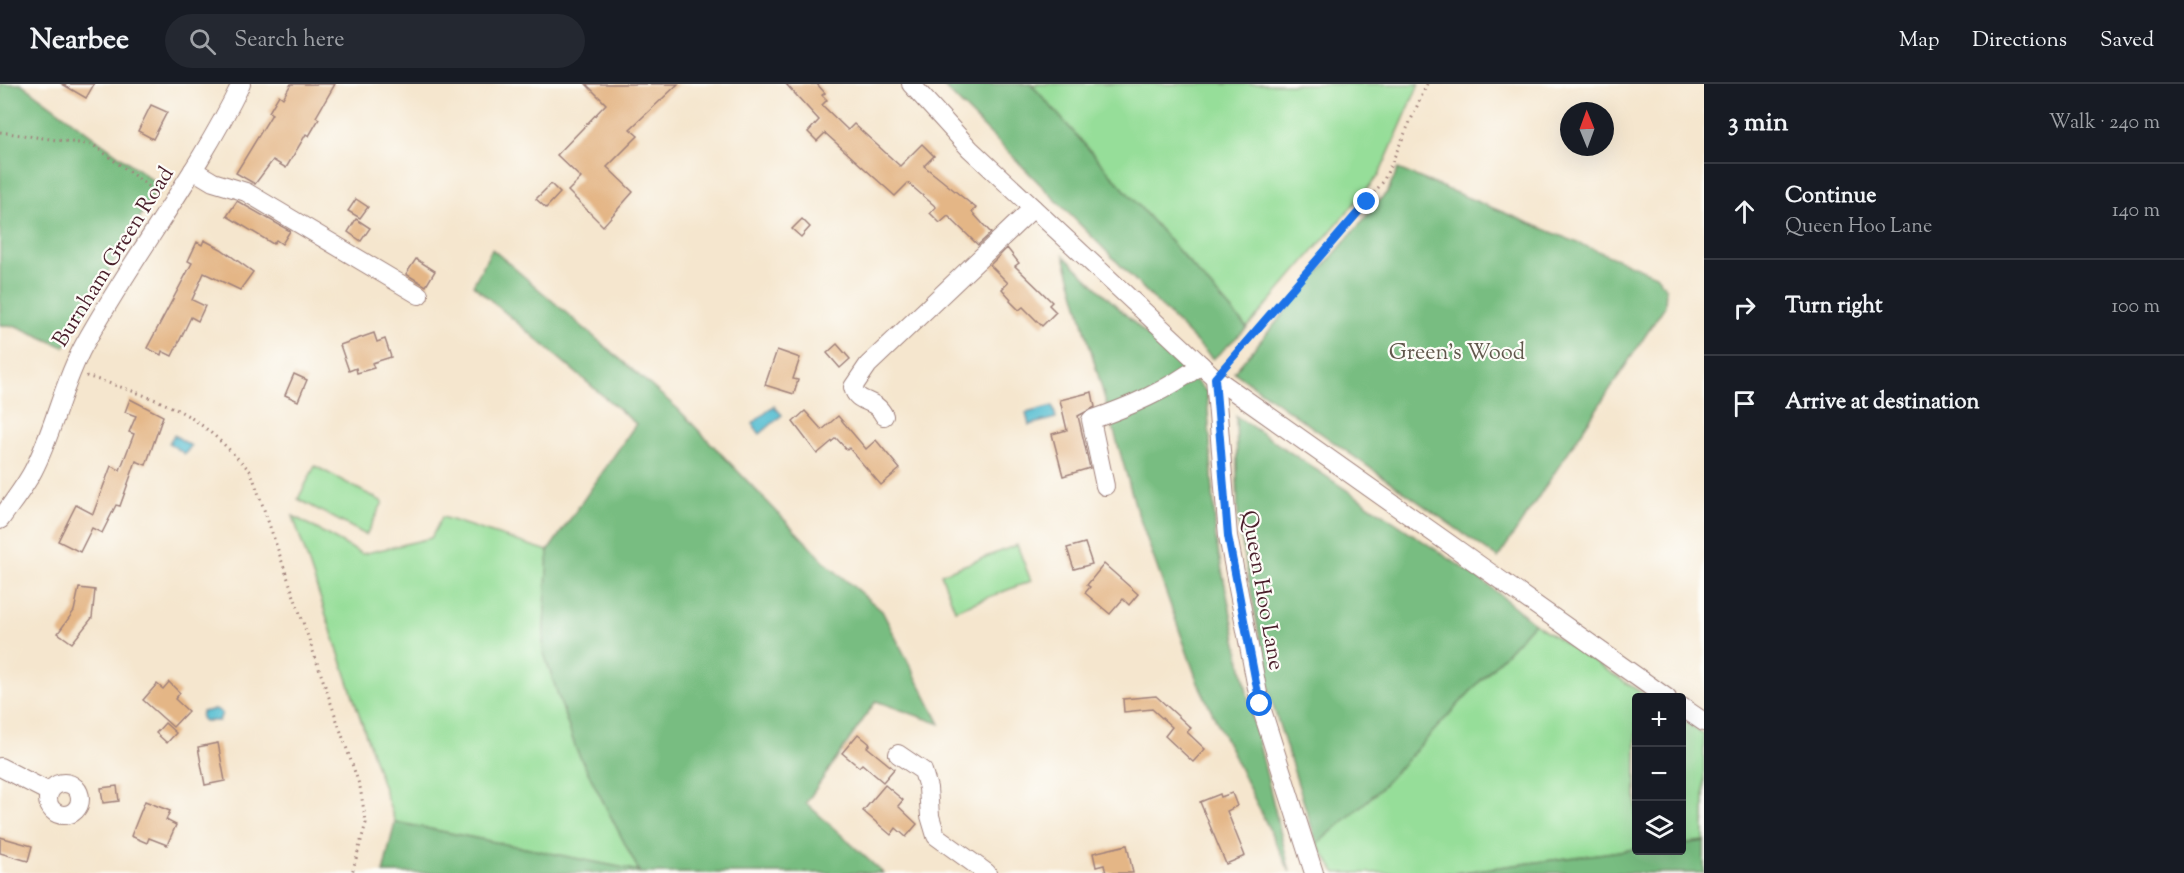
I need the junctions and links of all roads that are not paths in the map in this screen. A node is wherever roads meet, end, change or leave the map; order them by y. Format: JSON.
{"nodes":[{"id":1,"x":241,"y":84,"type":"edge"},
{"id":2,"x":911,"y":84,"type":"edge"},
{"id":3,"x":194,"y":170,"type":"junction"},
{"id":4,"x":1034,"y":208,"type":"junction"},
{"id":5,"x":419,"y":295,"type":"dead end"},
{"id":6,"x":1201,"y":365,"type":"junction"},
{"id":7,"x":1215,"y":378,"type":"junction"},
{"id":8,"x":884,"y":416,"type":"dead end"},
{"id":9,"x":1105,"y":486,"type":"dead end"},
{"id":10,"x":0,"y":520,"type":"edge"},
{"id":11,"x":1660,"y":693,"type":"edge"},
{"id":12,"x":1686,"y":710,"type":"edge"},
{"id":13,"x":1704,"y":722,"type":"edge"},
{"id":14,"x":898,"y":754,"type":"dead end"},
{"id":15,"x":0,"y":767,"type":"edge"},
{"id":16,"x":50,"y":792,"type":"dead end"},
{"id":17,"x":987,"y":873,"type":"edge"},
{"id":18,"x":1314,"y":873,"type":"edge"}],
"edges":[{"from":1,"to":3,"type":"street","name":"Burnham Green Road"},
{"from":2,"to":4,"type":"street"},
{"from":3,"to":5,"type":"street"},
{"from":3,"to":10,"type":"street","name":"Burnham Green Road"},
{"from":4,"to":6,"type":"street"},
{"from":4,"to":8,"type":"street"},
{"from":6,"to":7,"type":"street"},
{"from":6,"to":9,"type":"street"},
{"from":7,"to":11,"type":"street"},
{"from":7,"to":18,"type":"street","name":"Queen Hoo Lane"},
{"from":12,"to":13,"type":"street"},
{"from":14,"to":17,"type":"street"},
{"from":15,"to":16,"type":"street"}]}
